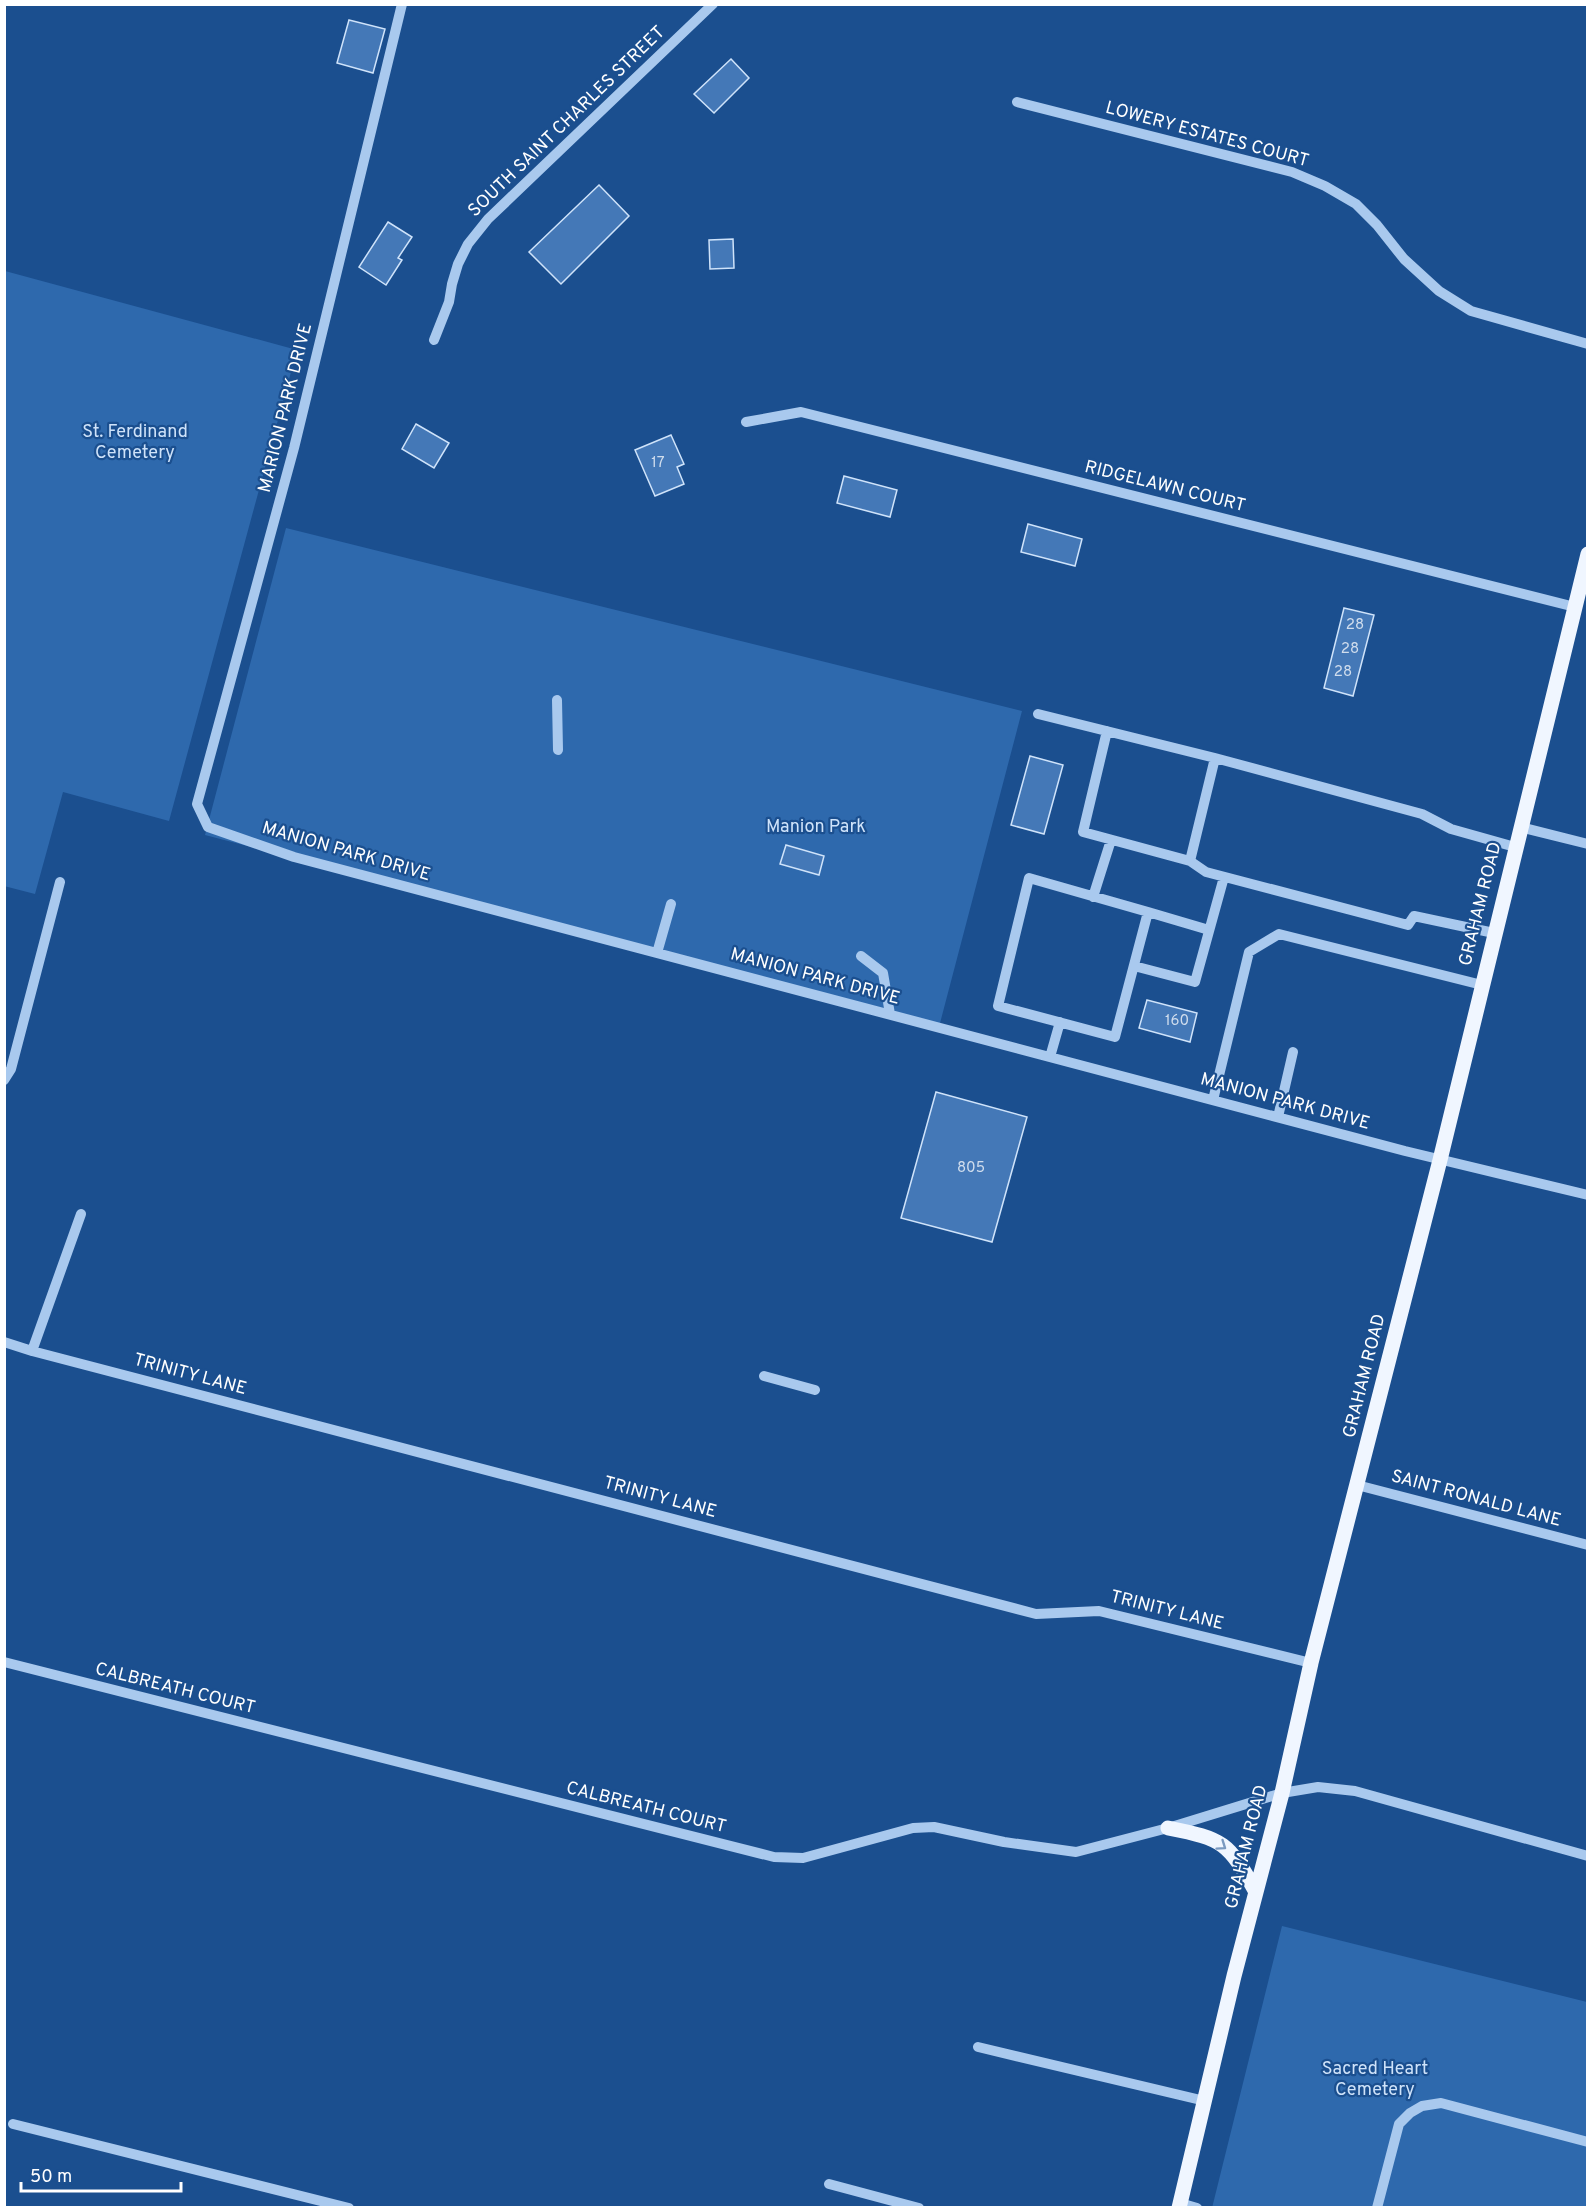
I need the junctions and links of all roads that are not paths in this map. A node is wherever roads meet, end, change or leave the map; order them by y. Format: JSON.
{"nodes":[{"id":1,"x":402,"y":4,"type":"edge"},
{"id":2,"x":713,"y":4,"type":"edge"},
{"id":3,"x":1017,"y":102,"type":"dead end"},
{"id":4,"x":434,"y":340,"type":"dead end"},
{"id":5,"x":1587,"y":344,"type":"edge"},
{"id":6,"x":746,"y":422,"type":"dead end"},
{"id":7,"x":1587,"y":554,"type":"edge"},
{"id":8,"x":1575,"y":607,"type":"junction"},
{"id":9,"x":557,"y":700,"type":"dead end"},
{"id":10,"x":1038,"y":714,"type":"dead end"},
{"id":11,"x":1107,"y":731,"type":"junction"},
{"id":12,"x":558,"y":750,"type":"dead end"},
{"id":13,"x":1215,"y":758,"type":"junction"},
{"id":14,"x":197,"y":804,"type":"joint"},
{"id":15,"x":1520,"y":826,"type":"junction"},
{"id":16,"x":1111,"y":840,"type":"junction"},
{"id":17,"x":1587,"y":844,"type":"edge"},
{"id":18,"x":1515,"y":847,"type":"junction"},
{"id":19,"x":1190,"y":861,"type":"junction"},
{"id":20,"x":1224,"y":877,"type":"junction"},
{"id":21,"x":60,"y":882,"type":"dead end"},
{"id":22,"x":1094,"y":897,"type":"junction"},
{"id":23,"x":671,"y":904,"type":"dead end"},
{"id":24,"x":1148,"y":912,"type":"junction"},
{"id":25,"x":1209,"y":930,"type":"junction"},
{"id":26,"x":1494,"y":933,"type":"junction"},
{"id":27,"x":657,"y":953,"type":"junction"},
{"id":28,"x":861,"y":956,"type":"dead end"},
{"id":29,"x":1134,"y":966,"type":"junction"},
{"id":30,"x":1482,"y":985,"type":"junction"},
{"id":31,"x":890,"y":1014,"type":"junction"},
{"id":32,"x":1059,"y":1022,"type":"junction"},
{"id":33,"x":1293,"y":1052,"type":"dead end"},
{"id":34,"x":1050,"y":1057,"type":"junction"},
{"id":35,"x":4,"y":1080,"type":"edge"},
{"id":36,"x":1212,"y":1100,"type":"junction"},
{"id":37,"x":1278,"y":1117,"type":"junction"},
{"id":38,"x":1440,"y":1160,"type":"junction"},
{"id":39,"x":1587,"y":1195,"type":"edge"},
{"id":40,"x":81,"y":1214,"type":"dead end"},
{"id":41,"x":4,"y":1342,"type":"edge"},
{"id":42,"x":32,"y":1351,"type":"junction"},
{"id":43,"x":764,"y":1376,"type":"dead end"},
{"id":44,"x":815,"y":1390,"type":"dead end"},
{"id":45,"x":1357,"y":1485,"type":"junction"},
{"id":46,"x":1587,"y":1545,"type":"edge"},
{"id":47,"x":4,"y":1662,"type":"edge"},
{"id":48,"x":1311,"y":1663,"type":"junction"},
{"id":49,"x":1282,"y":1793,"type":"junction"},
{"id":50,"x":1168,"y":1828,"type":"junction"},
{"id":51,"x":1587,"y":1856,"type":"edge"},
{"id":52,"x":1256,"y":1892,"type":"junction"},
{"id":53,"x":978,"y":2047,"type":"dead end"},
{"id":54,"x":1205,"y":2101,"type":"junction"},
{"id":55,"x":13,"y":2124,"type":"dead end"},
{"id":56,"x":1587,"y":2142,"type":"edge"},
{"id":57,"x":829,"y":2184,"type":"dead end"},
{"id":58,"x":1179,"y":2205,"type":"edge"},
{"id":59,"x":349,"y":2208,"type":"edge"},
{"id":60,"x":920,"y":2208,"type":"edge"},
{"id":61,"x":1197,"y":2208,"type":"edge"},
{"id":62,"x":1377,"y":2208,"type":"edge"}],
"edges":[{"from":1,"to":14,"type":"street","name":"MARION PARK DRIVE"},
{"from":2,"to":4,"type":"street","name":"SOUTH SAINT CHARLES STREET"},
{"from":3,"to":5,"type":"street","name":"LOWERY ESTATES COURT"},
{"from":6,"to":8,"type":"street","name":"RIDGELAWN COURT"},
{"from":7,"to":8,"type":"main road","name":"GRAHAM ROAD"},
{"from":8,"to":15,"type":"main road","name":"GRAHAM ROAD"},
{"from":9,"to":12,"type":"street"},
{"from":10,"to":11,"type":"street"},
{"from":11,"to":13,"type":"street"},
{"from":11,"to":16,"type":"street"},
{"from":13,"to":18,"type":"street"},
{"from":13,"to":19,"type":"street"},
{"from":14,"to":27,"type":"street","name":"MANION PARK DRIVE"},
{"from":15,"to":17,"type":"street"},
{"from":15,"to":18,"type":"main road","name":"GRAHAM ROAD"},
{"from":16,"to":19,"type":"street"},
{"from":16,"to":22,"type":"street"},
{"from":18,"to":26,"type":"main road","name":"GRAHAM ROAD"},
{"from":19,"to":20,"type":"street"},
{"from":20,"to":25,"type":"street"},
{"from":20,"to":26,"type":"street"},
{"from":21,"to":35,"type":"street"},
{"from":22,"to":24,"type":"street"},
{"from":22,"to":32,"type":"street"},
{"from":23,"to":27,"type":"street"},
{"from":24,"to":25,"type":"street"},
{"from":24,"to":29,"type":"street"},
{"from":25,"to":29,"type":"street"},
{"from":26,"to":30,"type":"main road","name":"GRAHAM ROAD"},
{"from":27,"to":31,"type":"street","name":"MANION PARK DRIVE"},
{"from":28,"to":31,"type":"street"},
{"from":29,"to":32,"type":"street"},
{"from":30,"to":36,"type":"street"},
{"from":30,"to":38,"type":"main road","name":"GRAHAM ROAD"},
{"from":31,"to":34,"type":"street","name":"MANION PARK DRIVE"},
{"from":32,"to":34,"type":"street"},
{"from":33,"to":37,"type":"street"},
{"from":34,"to":36,"type":"street","name":"MANION PARK DRIVE"},
{"from":36,"to":37,"type":"street","name":"MANION PARK DRIVE"},
{"from":37,"to":38,"type":"street","name":"MANION PARK DRIVE"},
{"from":38,"to":39,"type":"street","name":"MANION PARK DRIVE"},
{"from":38,"to":45,"type":"main road","name":"GRAHAM ROAD"},
{"from":40,"to":42,"type":"street"},
{"from":41,"to":42,"type":"street","name":"TRINITY LANE"},
{"from":42,"to":48,"type":"street","name":"TRINITY LANE"},
{"from":43,"to":44,"type":"street"},
{"from":45,"to":46,"type":"street","name":"SAINT RONALD LANE"},
{"from":45,"to":48,"type":"main road","name":"GRAHAM ROAD"},
{"from":47,"to":50,"type":"street","name":"CALBREATH COURT"},
{"from":48,"to":49,"type":"main road","name":"GRAHAM ROAD"},
{"from":49,"to":50,"type":"street","name":"CALBREATH COURT"},
{"from":49,"to":51,"type":"street","name":"CALBREATH COURT"},
{"from":49,"to":52,"type":"main road","name":"GRAHAM ROAD"},
{"from":50,"to":52,"type":"main road","one_way":true},
{"from":52,"to":54,"type":"main road","name":"GRAHAM ROAD"},
{"from":53,"to":54,"type":"street"},
{"from":54,"to":58,"type":"main road","name":"GRAHAM ROAD"},
{"from":55,"to":59,"type":"street"},
{"from":56,"to":62,"type":"street"},
{"from":57,"to":60,"type":"street"},
{"from":58,"to":61,"type":"street"}]}
